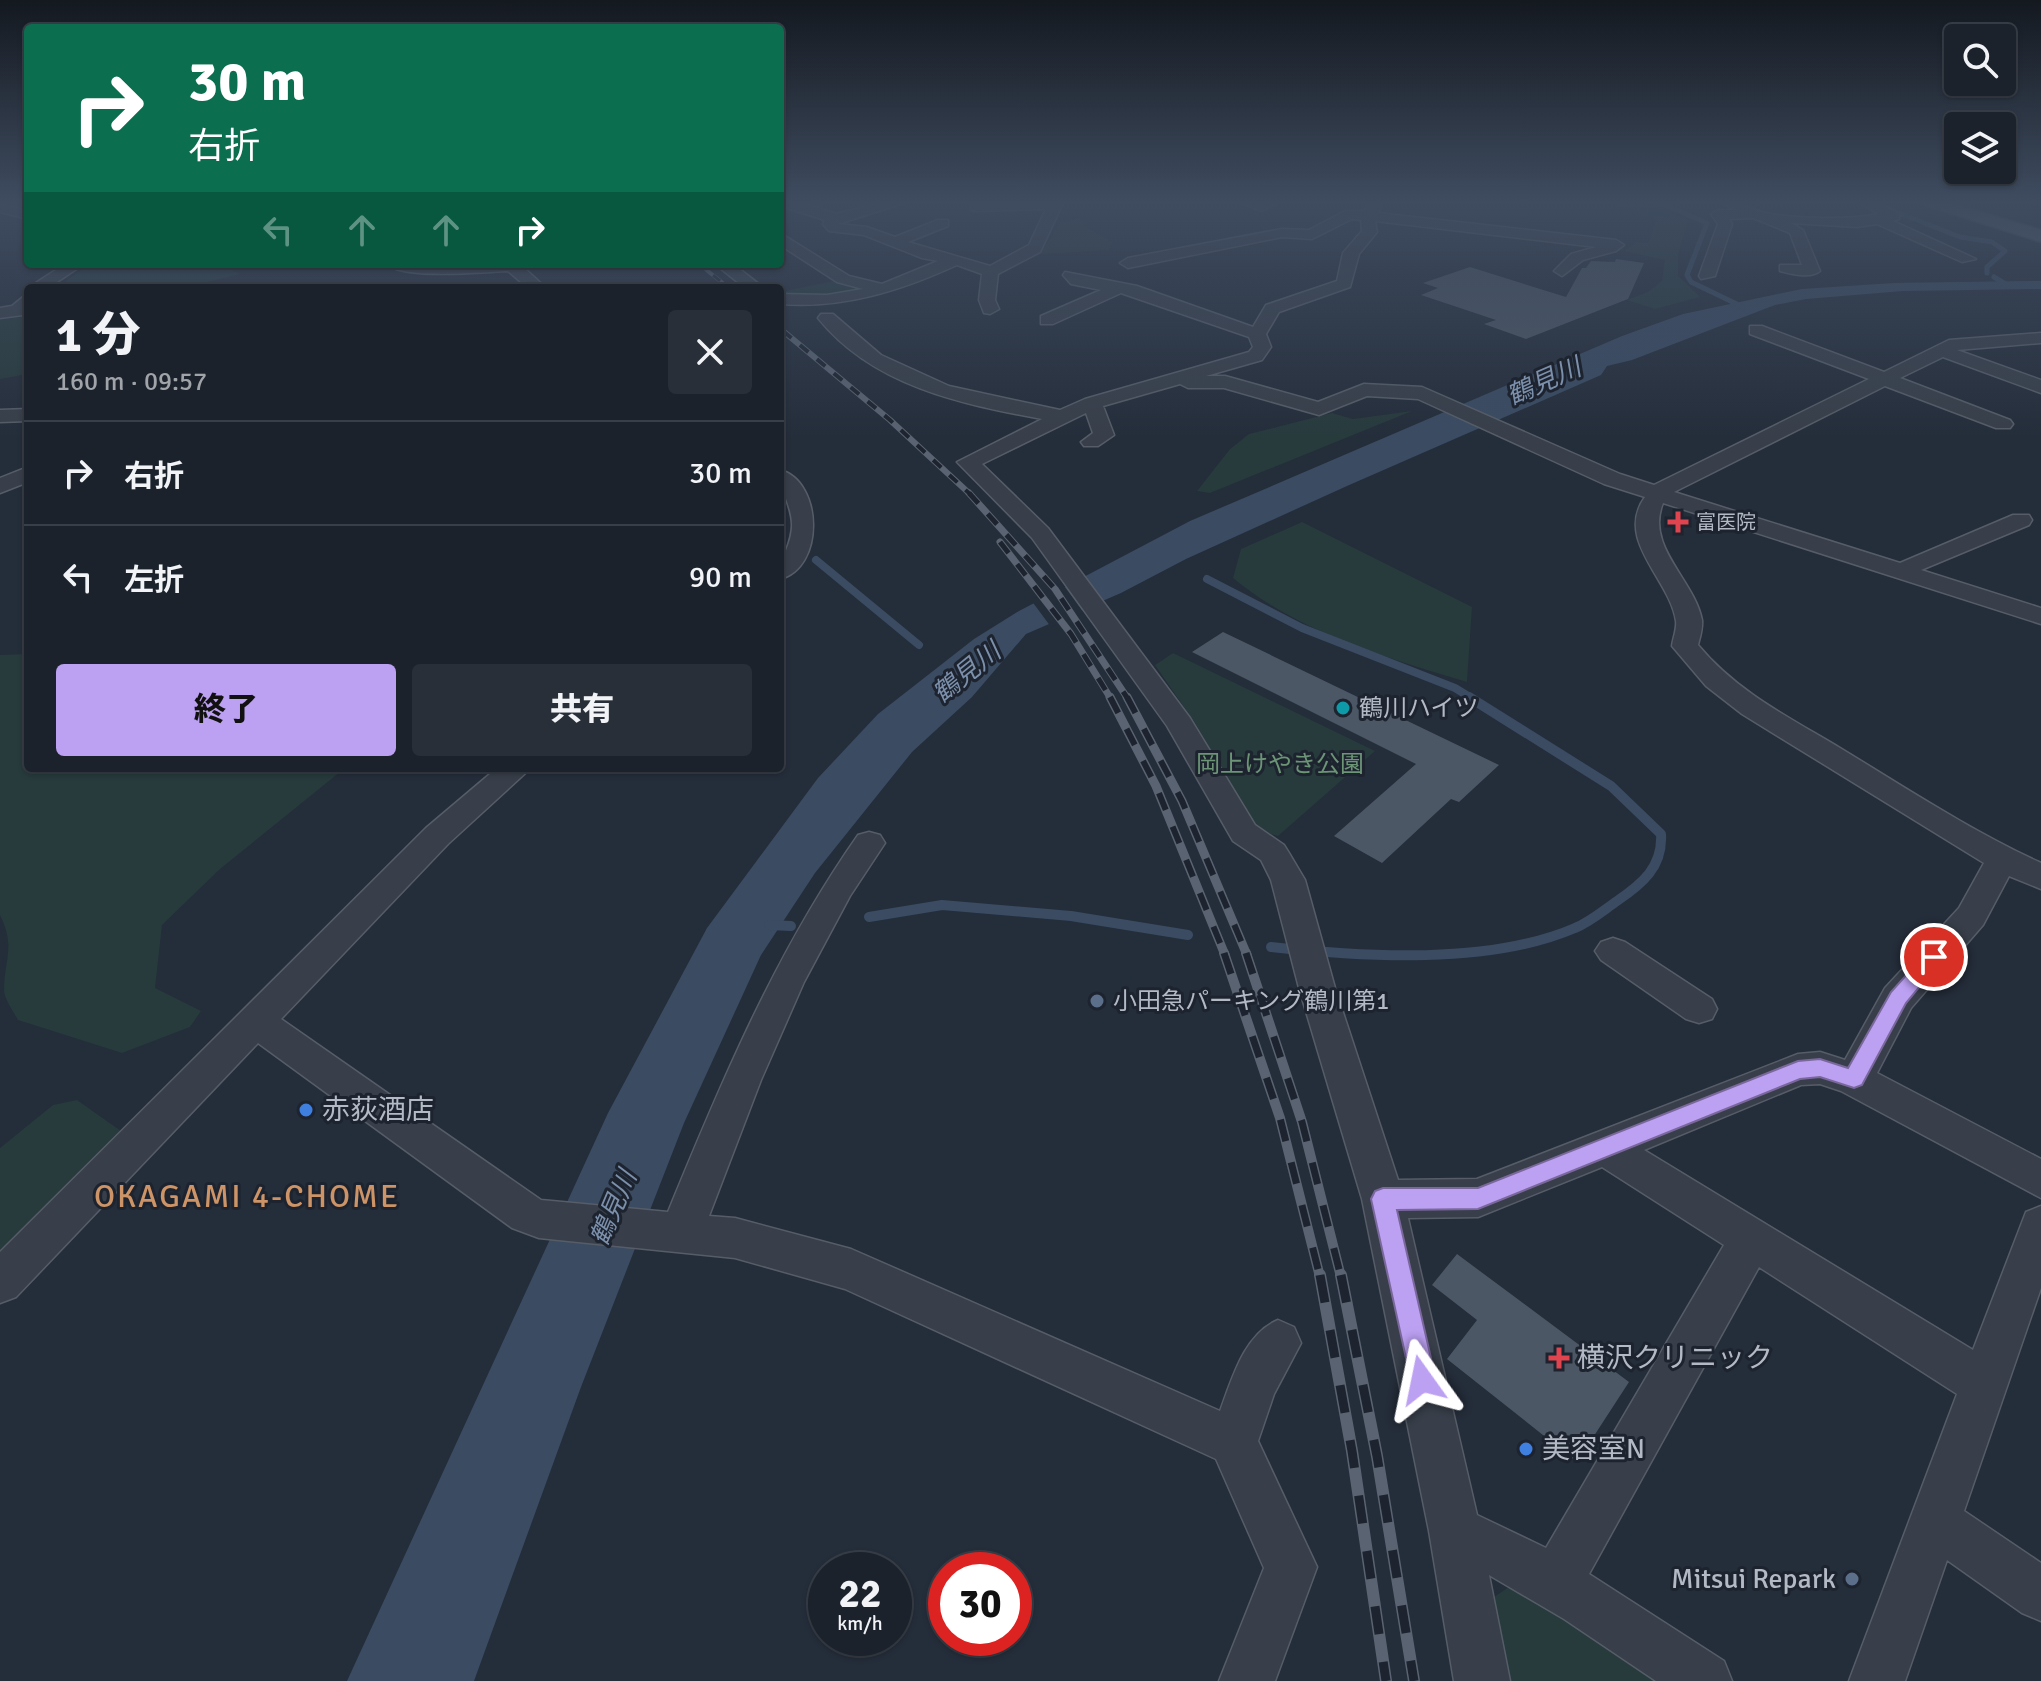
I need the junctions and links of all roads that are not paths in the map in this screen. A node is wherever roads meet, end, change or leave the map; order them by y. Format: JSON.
{"nodes":[{"id":1,"x":853,"y":281,"type":"edge"},
{"id":2,"x":905,"y":281,"type":"edge"},
{"id":3,"x":989,"y":281,"type":"edge"},
{"id":4,"x":1080,"y":281,"type":"edge"},
{"id":5,"x":1142,"y":281,"type":"edge"},
{"id":6,"x":1345,"y":281,"type":"edge"},
{"id":7,"x":1125,"y":289,"type":"junction"},
{"id":8,"x":886,"y":290,"type":"junction"},
{"id":9,"x":784,"y":299,"type":"edge"},
{"id":10,"x":24,"y":303,"type":"edge"},
{"id":11,"x":990,"y":309,"type":"dead end"},
{"id":12,"x":0,"y":313,"type":"edge"},
{"id":13,"x":827,"y":318,"type":"dead end"},
{"id":14,"x":1047,"y":320,"type":"dead end"},
{"id":15,"x":1756,"y":330,"type":"dead end"},
{"id":16,"x":1257,"y":334,"type":"junction"},
{"id":17,"x":2041,"y":338,"type":"edge"},
{"id":18,"x":1941,"y":350,"type":"junction"},
{"id":19,"x":1882,"y":379,"type":"junction"},
{"id":20,"x":1176,"y":381,"type":"junction"},
{"id":21,"x":2041,"y":387,"type":"edge"},
{"id":22,"x":1092,"y":403,"type":"junction"},
{"id":23,"x":24,"y":415,"type":"edge"},
{"id":24,"x":0,"y":416,"type":"edge"},
{"id":25,"x":1063,"y":417,"type":"junction"},
{"id":26,"x":2003,"y":424,"type":"dead end"},
{"id":27,"x":1091,"y":442,"type":"dead end"},
{"id":28,"x":24,"y":476,"type":"edge"},
{"id":29,"x":784,"y":482,"type":"edge"},
{"id":30,"x":0,"y":486,"type":"edge"},
{"id":31,"x":1656,"y":494,"type":"junction"},
{"id":32,"x":2021,"y":520,"type":"dead end"},
{"id":33,"x":784,"y":566,"type":"edge"},
{"id":34,"x":1904,"y":573,"type":"junction"},
{"id":35,"x":2041,"y":616,"type":"edge"},
{"id":36,"x":511,"y":772,"type":"edge"},
{"id":37,"x":869,"y":843,"type":"dead end"},
{"id":38,"x":2002,"y":859,"type":"junction"},
{"id":39,"x":2041,"y":877,"type":"edge"},
{"id":40,"x":1613,"y":951,"type":"dead end"},
{"id":41,"x":1699,"y":1009,"type":"dead end"},
{"id":42,"x":255,"y":1021,"type":"junction"},
{"id":43,"x":1854,"y":1079,"type":"junction"},
{"id":44,"x":1603,"y":1146,"type":"junction"},
{"id":45,"x":2041,"y":1180,"type":"edge"},
{"id":46,"x":1383,"y":1199,"type":"junction"},
{"id":47,"x":2041,"y":1226,"type":"edge"},
{"id":48,"x":674,"y":1230,"type":"junction"},
{"id":49,"x":1751,"y":1239,"type":"junction"},
{"id":50,"x":0,"y":1282,"type":"edge"},
{"id":51,"x":1278,"y":1343,"type":"dead end"},
{"id":52,"x":1984,"y":1384,"type":"junction"},
{"id":53,"x":1233,"y":1442,"type":"junction"},
{"id":54,"x":1934,"y":1521,"type":"junction"},
{"id":55,"x":1455,"y":1531,"type":"junction"},
{"id":56,"x":1556,"y":1581,"type":"junction"},
{"id":57,"x":2041,"y":1594,"type":"edge"},
{"id":58,"x":1247,"y":1681,"type":"edge"},
{"id":59,"x":1482,"y":1681,"type":"edge"},
{"id":60,"x":1704,"y":1681,"type":"edge"},
{"id":61,"x":1877,"y":1681,"type":"edge"}],
"edges":[{"from":1,"to":8,"type":"street"},
{"from":2,"to":8,"type":"street"},
{"from":3,"to":11,"type":"street"},
{"from":4,"to":7,"type":"street"},
{"from":5,"to":7,"type":"street"},
{"from":6,"to":16,"type":"street"},
{"from":7,"to":14,"type":"street"},
{"from":7,"to":16,"type":"street"},
{"from":8,"to":9,"type":"street"},
{"from":10,"to":12,"type":"street"},
{"from":13,"to":25,"type":"street"},
{"from":15,"to":19,"type":"street"},
{"from":16,"to":20,"type":"street"},
{"from":17,"to":18,"type":"street"},
{"from":18,"to":19,"type":"street"},
{"from":18,"to":21,"type":"street"},
{"from":19,"to":26,"type":"street"},
{"from":19,"to":31,"type":"street"},
{"from":20,"to":22,"type":"street"},
{"from":20,"to":31,"type":"street"},
{"from":22,"to":25,"type":"street"},
{"from":22,"to":27,"type":"street"},
{"from":23,"to":24,"type":"street"},
{"from":25,"to":46,"type":"street"},
{"from":28,"to":30,"type":"street"},
{"from":29,"to":33,"type":"street"},
{"from":31,"to":34,"type":"street"},
{"from":31,"to":38,"type":"street"},
{"from":32,"to":34,"type":"street"},
{"from":34,"to":35,"type":"street"},
{"from":36,"to":42,"type":"street"},
{"from":37,"to":48,"type":"street"},
{"from":38,"to":39,"type":"street"},
{"from":38,"to":43,"type":"street"},
{"from":40,"to":41,"type":"street"},
{"from":42,"to":48,"type":"street"},
{"from":42,"to":50,"type":"street"},
{"from":43,"to":44,"type":"street"},
{"from":43,"to":45,"type":"street"},
{"from":44,"to":46,"type":"street"},
{"from":44,"to":49,"type":"street"},
{"from":46,"to":55,"type":"street"},
{"from":47,"to":52,"type":"street"},
{"from":48,"to":53,"type":"street"},
{"from":49,"to":52,"type":"street"},
{"from":49,"to":56,"type":"street"},
{"from":51,"to":53,"type":"street"},
{"from":52,"to":54,"type":"street"},
{"from":53,"to":58,"type":"street"},
{"from":54,"to":57,"type":"street"},
{"from":54,"to":61,"type":"street"},
{"from":55,"to":56,"type":"street"},
{"from":55,"to":59,"type":"street"},
{"from":56,"to":60,"type":"street"}]}
